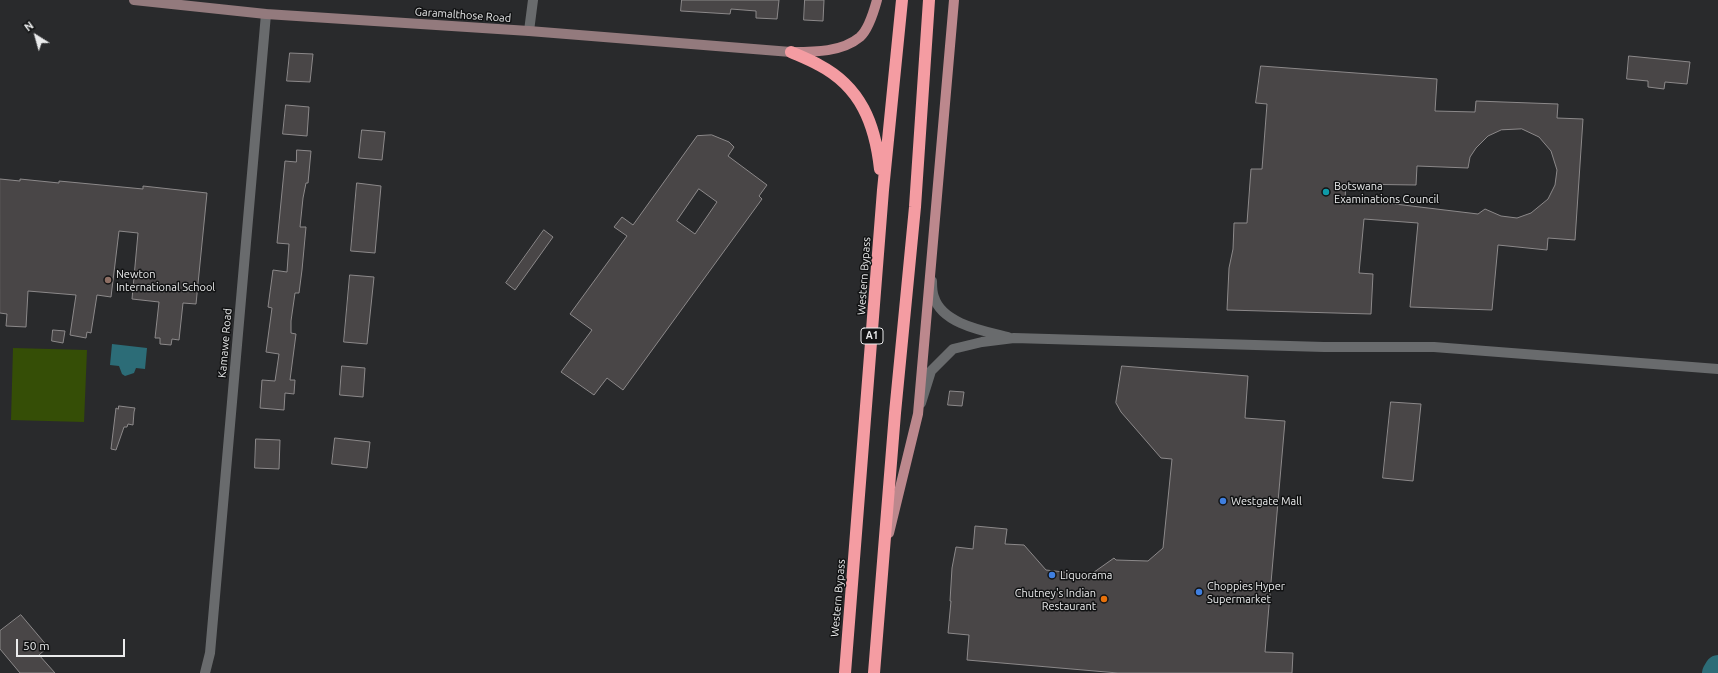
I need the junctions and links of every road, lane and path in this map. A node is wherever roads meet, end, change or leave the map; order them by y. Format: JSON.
{"nodes":[{"id":1,"x":134,"y":0,"type":"edge"},
{"id":2,"x":532,"y":0,"type":"edge"},
{"id":3,"x":877,"y":0,"type":"edge"},
{"id":4,"x":902,"y":0,"type":"edge"},
{"id":5,"x":928,"y":0,"type":"edge"},
{"id":6,"x":954,"y":0,"type":"edge"},
{"id":7,"x":266,"y":14,"type":"junction"},
{"id":8,"x":529,"y":31,"type":"junction"},
{"id":9,"x":791,"y":52,"type":"junction"},
{"id":10,"x":883,"y":190,"type":"junction"},
{"id":11,"x":930,"y":270,"type":"junction"},
{"id":12,"x":1014,"y":338,"type":"junction"},
{"id":13,"x":1718,"y":369,"type":"edge"},
{"id":14,"x":918,"y":414,"type":"junction"},
{"id":15,"x":883,"y":560,"type":"junction"},
{"id":16,"x":205,"y":673,"type":"edge"},
{"id":17,"x":844,"y":673,"type":"edge"},
{"id":18,"x":874,"y":673,"type":"edge"}],
"edges":[{"from":1,"to":7,"type":"street","name":"Garamalthose Road"},
{"from":2,"to":8,"type":"street"},
{"from":3,"to":9,"type":"main road"},
{"from":4,"to":10,"type":"highway","name":"Western Bypass","number":"A1"},
{"from":5,"to":15,"type":"highway"},
{"from":6,"to":11,"type":"main road"},
{"from":7,"to":8,"type":"street","name":"Garamalthose Road"},
{"from":7,"to":16,"type":"street","name":"Kamawe Road"},
{"from":8,"to":9,"type":"street","name":"Garamalthose Road"},
{"from":9,"to":10,"type":"highway"},
{"from":10,"to":17,"type":"highway","name":"Western Bypass","number":"A1"},
{"from":11,"to":12,"type":"street"},
{"from":11,"to":14,"type":"main road"},
{"from":12,"to":13,"type":"street"},
{"from":12,"to":14,"type":"street"},
{"from":14,"to":15,"type":"main road"},
{"from":15,"to":18,"type":"highway"}]}
